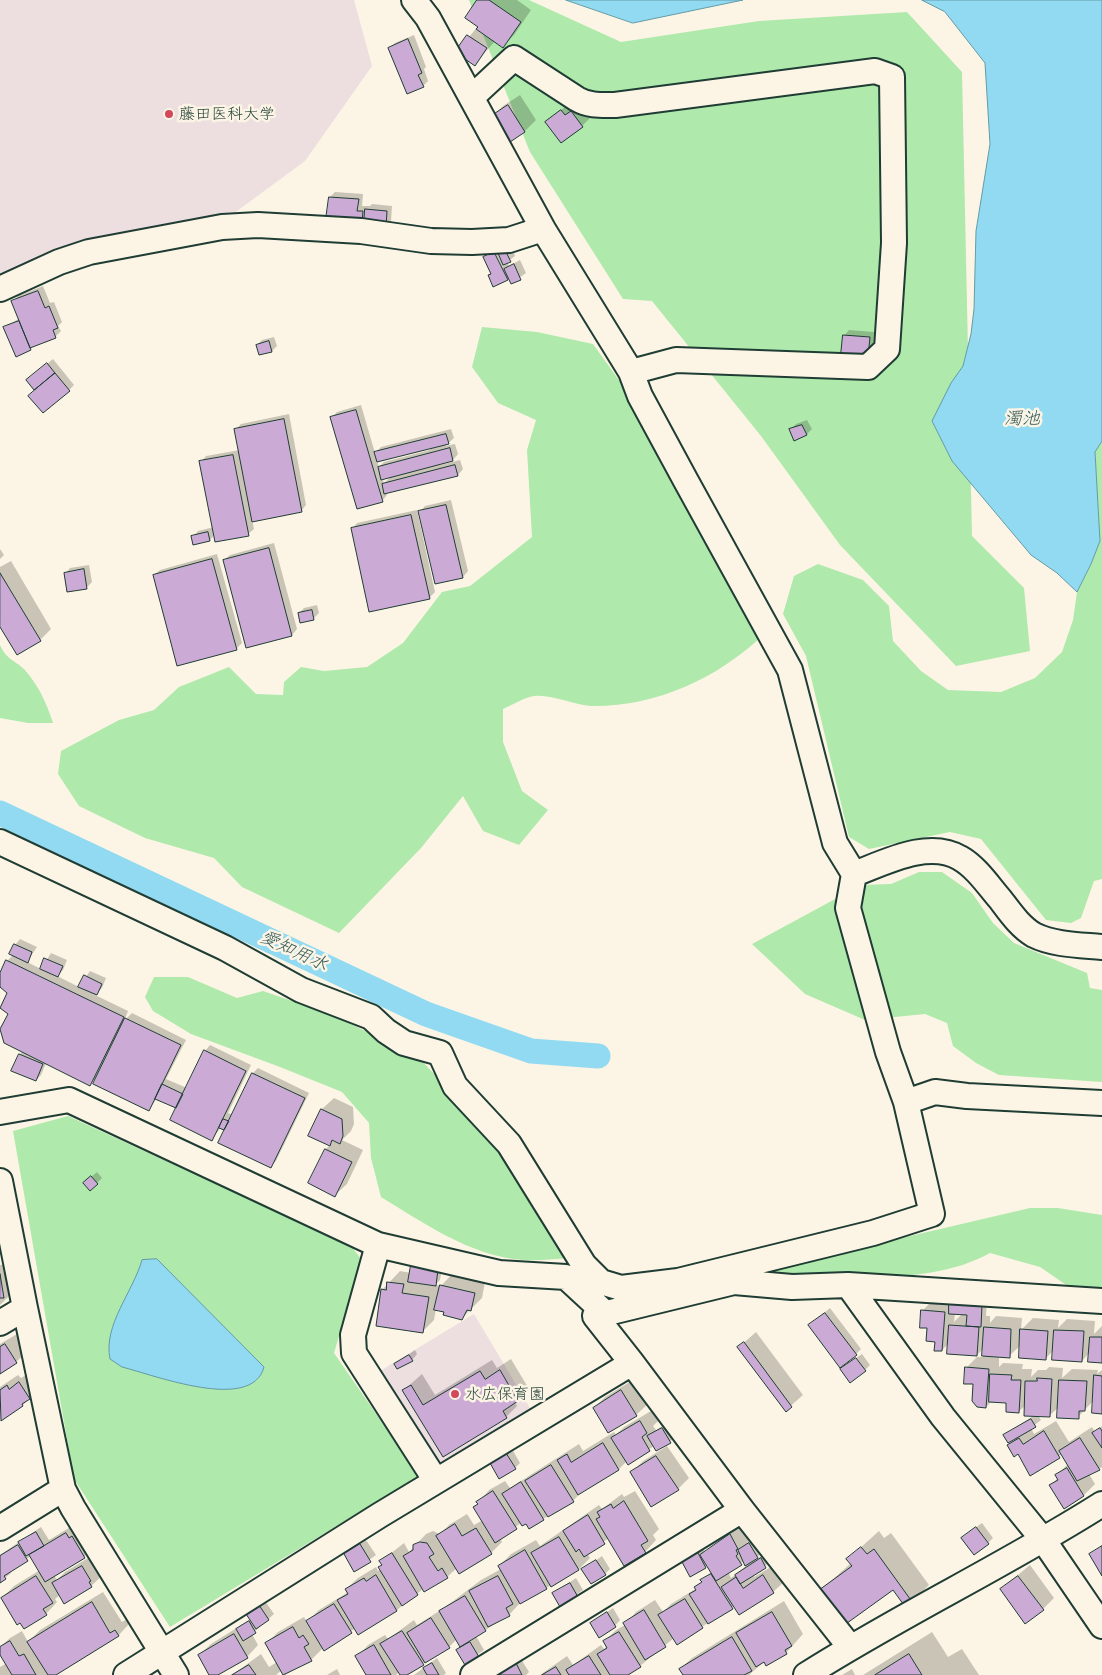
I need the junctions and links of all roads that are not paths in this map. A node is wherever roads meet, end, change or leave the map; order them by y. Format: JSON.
{"nodes":[{"id":1,"x":414,"y":0,"type":"edge"},
{"id":2,"x":472,"y":97,"type":"junction"},
{"id":3,"x":543,"y":229,"type":"junction"},
{"id":4,"x":0,"y":289,"type":"edge"},
{"id":5,"x":631,"y":372,"type":"junction"},
{"id":6,"x":0,"y":842,"type":"edge"},
{"id":7,"x":854,"y":874,"type":"junction"},
{"id":8,"x":1102,"y":948,"type":"edge"},
{"id":9,"x":906,"y":1102,"type":"junction"},
{"id":10,"x":1102,"y":1103,"type":"edge"},
{"id":11,"x":0,"y":1112,"type":"edge"},
{"id":12,"x":0,"y":1181,"type":"edge"},
{"id":13,"x":378,"y":1245,"type":"junction"},
{"id":14,"x":848,"y":1285,"type":"junction"},
{"id":15,"x":1102,"y":1301,"type":"edge"},
{"id":16,"x":25,"y":1308,"type":"junction"},
{"id":17,"x":605,"y":1313,"type":"junction"},
{"id":18,"x":0,"y":1323,"type":"edge"},
{"id":19,"x":632,"y":1363,"type":"junction"},
{"id":20,"x":436,"y":1482,"type":"junction"},
{"id":21,"x":63,"y":1489,"type":"junction"},
{"id":22,"x":1102,"y":1504,"type":"edge"},
{"id":23,"x":742,"y":1510,"type":"junction"},
{"id":24,"x":0,"y":1528,"type":"edge"},
{"id":25,"x":1044,"y":1541,"type":"junction"},
{"id":26,"x":1102,"y":1626,"type":"edge"},
{"id":27,"x":850,"y":1647,"type":"junction"},
{"id":28,"x":162,"y":1653,"type":"junction"},
{"id":29,"x":126,"y":1675,"type":"edge"},
{"id":30,"x":176,"y":1675,"type":"edge"},
{"id":31,"x":473,"y":1675,"type":"edge"},
{"id":32,"x":806,"y":1675,"type":"edge"}],
"edges":[{"from":1,"to":2,"type":"street"},
{"from":2,"to":3,"type":"street"},
{"from":2,"to":5,"type":"street"},
{"from":3,"to":4,"type":"street"},
{"from":3,"to":5,"type":"street"},
{"from":5,"to":7,"type":"street"},
{"from":6,"to":9,"type":"street"},
{"from":7,"to":8,"type":"street"},
{"from":7,"to":9,"type":"street"},
{"from":9,"to":10,"type":"street"},
{"from":11,"to":13,"type":"street"},
{"from":12,"to":16,"type":"street"},
{"from":13,"to":17,"type":"street"},
{"from":13,"to":20,"type":"street"},
{"from":14,"to":15,"type":"street"},
{"from":14,"to":17,"type":"street"},
{"from":14,"to":25,"type":"street"},
{"from":16,"to":18,"type":"street"},
{"from":16,"to":21,"type":"street"},
{"from":17,"to":19,"type":"street"},
{"from":19,"to":20,"type":"street"},
{"from":19,"to":23,"type":"street"},
{"from":20,"to":28,"type":"street"},
{"from":21,"to":24,"type":"street"},
{"from":21,"to":28,"type":"street"},
{"from":22,"to":25,"type":"street"},
{"from":23,"to":27,"type":"street"},
{"from":23,"to":31,"type":"street"},
{"from":25,"to":26,"type":"street"},
{"from":25,"to":27,"type":"street"},
{"from":27,"to":32,"type":"street"},
{"from":28,"to":29,"type":"street"},
{"from":28,"to":30,"type":"street"}]}
